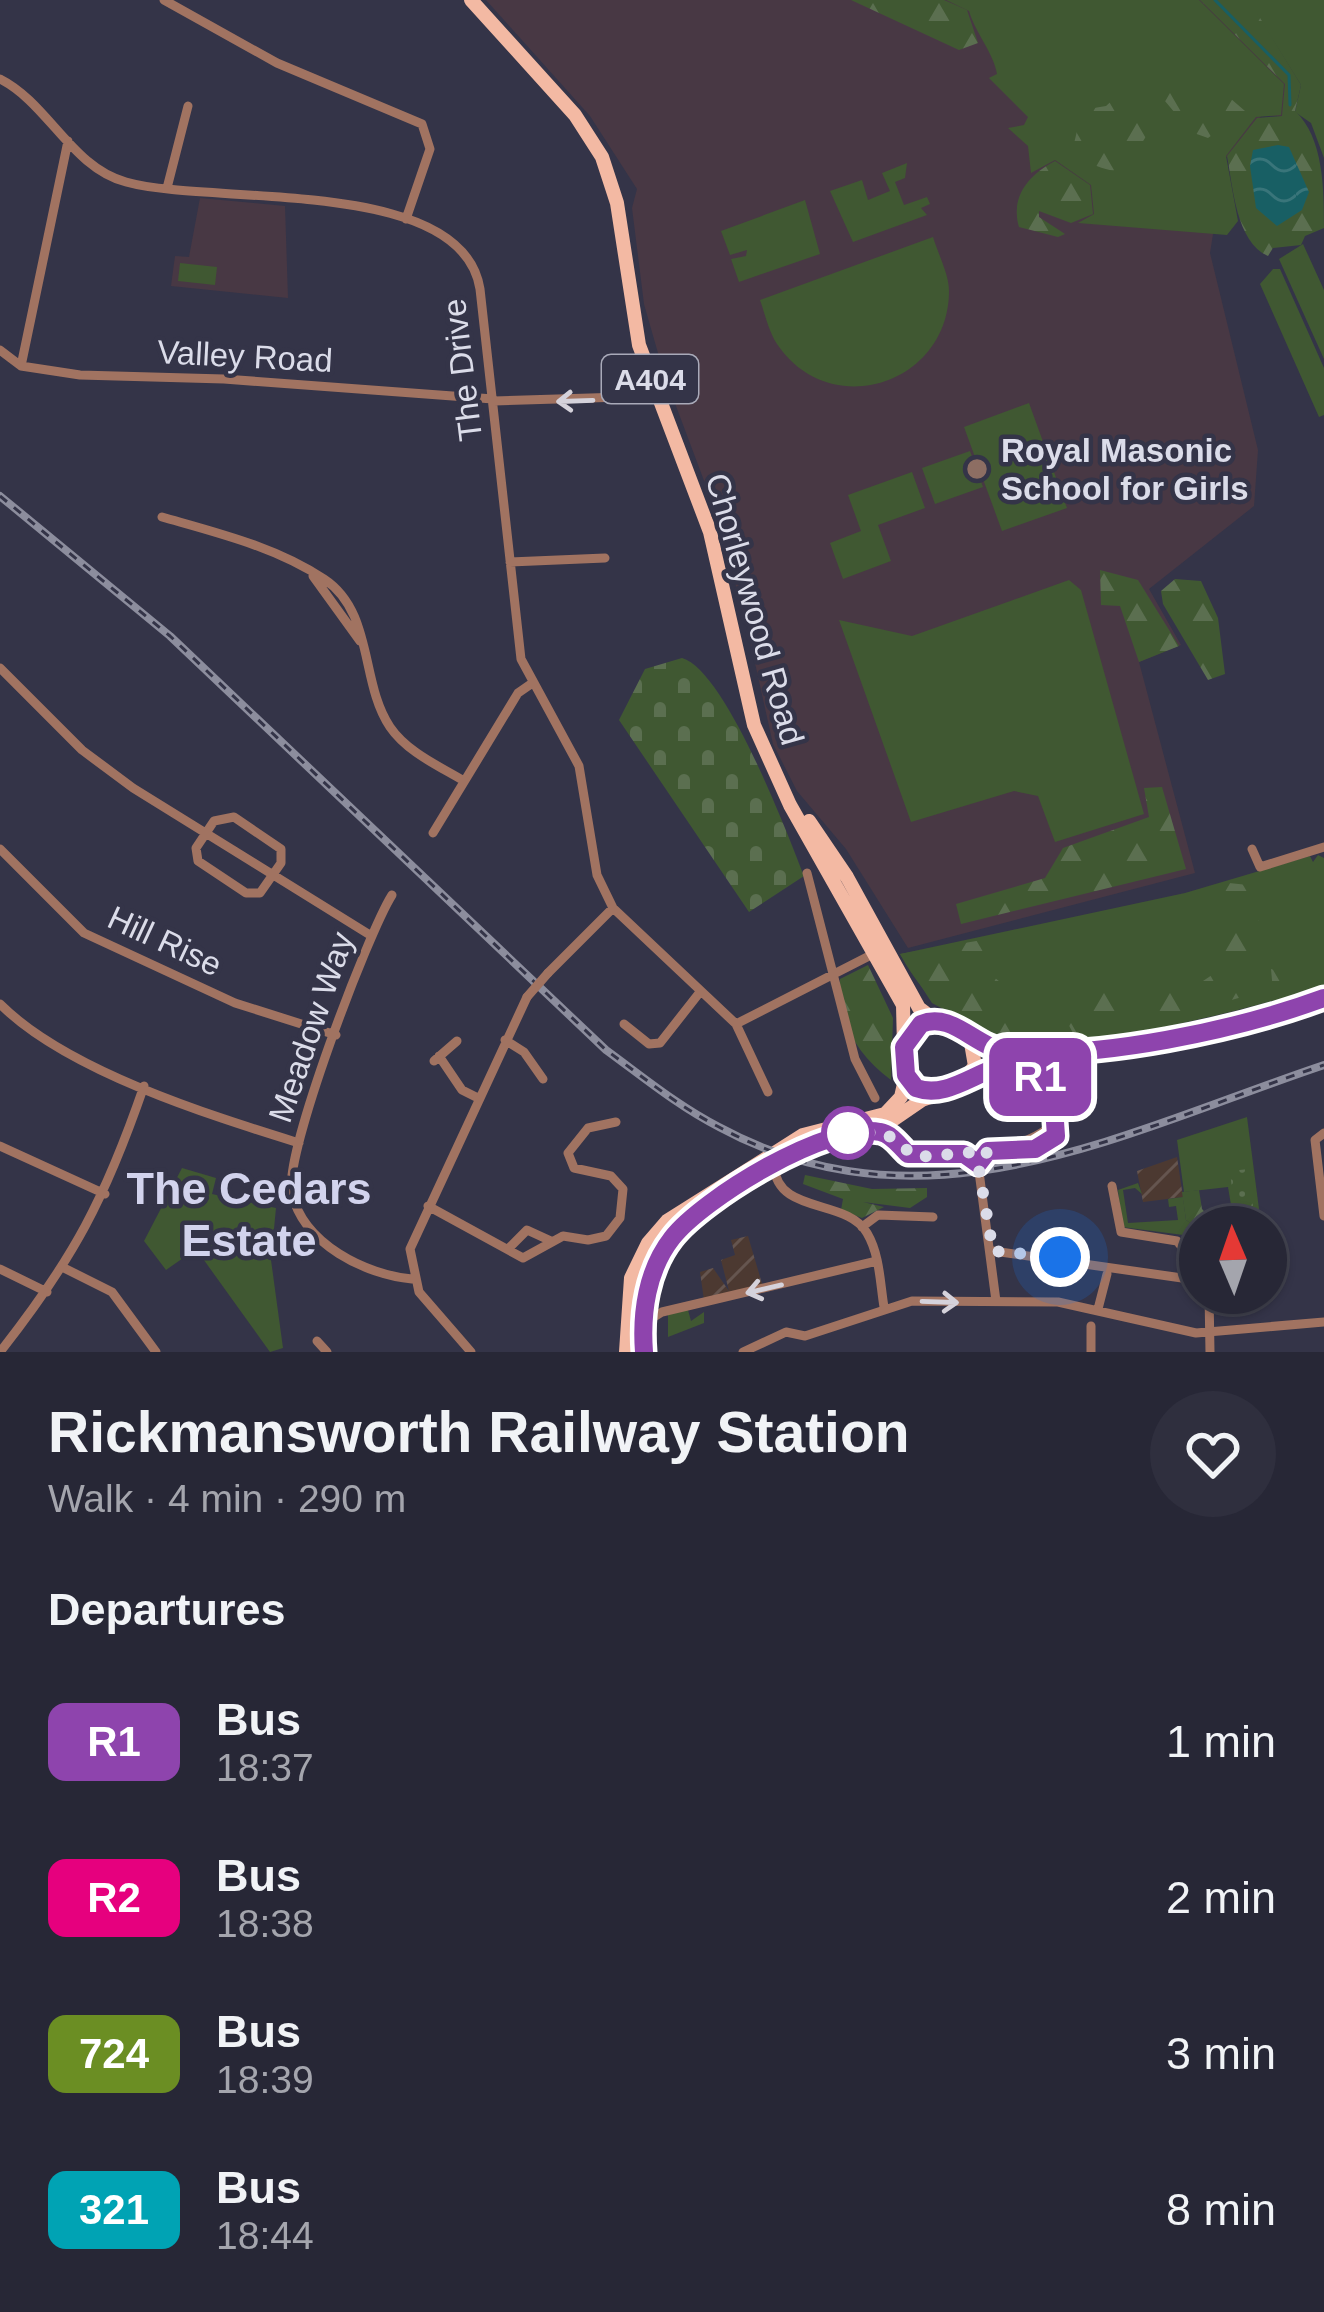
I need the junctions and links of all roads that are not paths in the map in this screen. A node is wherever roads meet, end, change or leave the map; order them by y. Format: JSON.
{"nodes":[{"id":1,"x":164,"y":0,"type":"edge"},
{"id":2,"x":471,"y":0,"type":"edge"},
{"id":3,"x":0,"y":79,"type":"edge"},
{"id":4,"x":188,"y":106,"type":"dead end"},
{"id":5,"x":68,"y":141,"type":"junction"},
{"id":6,"x":167,"y":188,"type":"junction"},
{"id":7,"x":406,"y":218,"type":"junction"},
{"id":8,"x":0,"y":350,"type":"edge"},
{"id":9,"x":21,"y":366,"type":"junction"},
{"id":10,"x":656,"y":396,"type":"junction"},
{"id":11,"x":494,"y":400,"type":"junction"},
{"id":12,"x":162,"y":518,"type":"dead end"},
{"id":13,"x":604,"y":558,"type":"dead end"},
{"id":14,"x":510,"y":562,"type":"junction"},
{"id":15,"x":0,"y":668,"type":"edge"},
{"id":16,"x":531,"y":684,"type":"junction"},
{"id":17,"x":464,"y":781,"type":"junction"},
{"id":18,"x":205,"y":833,"type":"junction"},
{"id":19,"x":434,"y":833,"type":"dead end"},
{"id":20,"x":1324,"y":847,"type":"edge"},
{"id":21,"x":0,"y":849,"type":"edge"},
{"id":22,"x":1252,"y":849,"type":"dead end"},
{"id":23,"x":807,"y":873,"type":"dead end"},
{"id":24,"x":274,"y":877,"type":"junction"},
{"id":25,"x":392,"y":895,"type":"dead end"},
{"id":26,"x":613,"y":908,"type":"junction"},
{"id":27,"x":370,"y":935,"type":"junction"},
{"id":28,"x":880,"y":950,"type":"junction"},
{"id":29,"x":833,"y":976,"type":"junction"},
{"id":30,"x":700,"y":992,"type":"junction"},
{"id":31,"x":1324,"y":999,"type":"edge"},
{"id":32,"x":0,"y":1004,"type":"edge"},
{"id":33,"x":935,"y":1020,"type":"junction"},
{"id":34,"x":624,"y":1024,"type":"dead end"},
{"id":35,"x":736,"y":1024,"type":"junction"},
{"id":36,"x":336,"y":1035,"type":"junction"},
{"id":37,"x":970,"y":1037,"type":"junction"},
{"id":38,"x":505,"y":1040,"type":"junction"},
{"id":39,"x":457,"y":1041,"type":"dead end"},
{"id":40,"x":904,"y":1047,"type":"junction"},
{"id":41,"x":1094,"y":1053,"type":"junction"},
{"id":42,"x":999,"y":1066,"type":"junction"},
{"id":43,"x":974,"y":1072,"type":"junction"},
{"id":44,"x":906,"y":1075,"type":"junction"},
{"id":45,"x":543,"y":1079,"type":"dead end"},
{"id":46,"x":144,"y":1086,"type":"junction"},
{"id":47,"x":945,"y":1091,"type":"junction"},
{"id":48,"x":768,"y":1092,"type":"dead end"},
{"id":49,"x":478,"y":1098,"type":"junction"},
{"id":50,"x":875,"y":1098,"type":"dead end"},
{"id":51,"x":901,"y":1117,"type":"junction"},
{"id":52,"x":616,"y":1122,"type":"dead end"},
{"id":53,"x":856,"y":1131,"type":"junction"},
{"id":54,"x":1324,"y":1133,"type":"edge"},
{"id":55,"x":299,"y":1143,"type":"junction"},
{"id":56,"x":898,"y":1145,"type":"junction"},
{"id":57,"x":0,"y":1146,"type":"edge"},
{"id":58,"x":988,"y":1151,"type":"junction"},
{"id":59,"x":774,"y":1166,"type":"junction"},
{"id":60,"x":1112,"y":1186,"type":"dead end"},
{"id":61,"x":106,"y":1194,"type":"junction"},
{"id":62,"x":428,"y":1206,"type":"junction"},
{"id":63,"x":1324,"y":1216,"type":"edge"},
{"id":64,"x":933,"y":1217,"type":"dead end"},
{"id":65,"x":862,"y":1227,"type":"junction"},
{"id":66,"x":551,"y":1241,"type":"junction"},
{"id":67,"x":1179,"y":1246,"type":"edge"},
{"id":68,"x":509,"y":1249,"type":"junction"},
{"id":69,"x":993,"y":1251,"type":"junction"},
{"id":70,"x":878,"y":1261,"type":"junction"},
{"id":71,"x":410,"y":1266,"type":"junction"},
{"id":72,"x":64,"y":1268,"type":"junction"},
{"id":73,"x":0,"y":1269,"type":"edge"},
{"id":74,"x":1179,"y":1270,"type":"edge"},
{"id":75,"x":388,"y":1273,"type":"junction"},
{"id":76,"x":1107,"y":1274,"type":"dead end"},
{"id":77,"x":412,"y":1279,"type":"junction"},
{"id":78,"x":47,"y":1292,"type":"junction"},
{"id":79,"x":996,"y":1301,"type":"junction"},
{"id":80,"x":884,"y":1307,"type":"junction"},
{"id":81,"x":1099,"y":1309,"type":"junction"},
{"id":82,"x":1209,"y":1314,"type":"edge"},
{"id":83,"x":1324,"y":1322,"type":"edge"},
{"id":84,"x":643,"y":1326,"type":"junction"},
{"id":85,"x":1090,"y":1326,"type":"dead end"},
{"id":86,"x":1209,"y":1333,"type":"junction"},
{"id":87,"x":806,"y":1336,"type":"junction"},
{"id":88,"x":317,"y":1341,"type":"dead end"},
{"id":89,"x":0,"y":1352,"type":"edge"},
{"id":90,"x":156,"y":1352,"type":"edge"},
{"id":91,"x":327,"y":1352,"type":"edge"},
{"id":92,"x":471,"y":1352,"type":"edge"},
{"id":93,"x":626,"y":1352,"type":"edge"},
{"id":94,"x":644,"y":1352,"type":"edge"},
{"id":95,"x":743,"y":1352,"type":"edge"},
{"id":96,"x":805,"y":1352,"type":"edge"},
{"id":97,"x":1091,"y":1352,"type":"edge"},
{"id":98,"x":1210,"y":1352,"type":"edge"}],
"edges":[{"from":1,"to":7,"type":"street"},
{"from":2,"to":10,"type":"main road","name":"Chorleywood Road","number":"A404"},
{"from":3,"to":5,"type":"street","name":"The Drive"},
{"from":4,"to":6,"type":"street"},
{"from":5,"to":6,"type":"street","name":"The Drive"},
{"from":5,"to":9,"type":"street"},
{"from":6,"to":7,"type":"street","name":"The Drive"},
{"from":7,"to":11,"type":"street","name":"The Drive"},
{"from":8,"to":9,"type":"street","name":"Valley Road"},
{"from":9,"to":11,"type":"street","name":"Valley Road"},
{"from":10,"to":11,"type":"street","name":"Valley Road","one_way":true},
{"from":10,"to":28,"type":"main road","name":"Chorleywood Road","number":"A404"},
{"from":11,"to":14,"type":"street","name":"The Drive"},
{"from":12,"to":17,"type":"street"},
{"from":13,"to":14,"type":"street"},
{"from":14,"to":16,"type":"street","name":"The Drive"},
{"from":15,"to":18,"type":"street"},
{"from":16,"to":17,"type":"street"},
{"from":16,"to":26,"type":"street","name":"The Drive"},
{"from":17,"to":19,"type":"street"},
{"from":18,"to":24,"type":"street"},
{"from":18,"to":24,"type":"street"},
{"from":18,"to":24,"type":"street"},
{"from":20,"to":22,"type":"street"},
{"from":21,"to":36,"type":"street","name":"Hill Rise"},
{"from":23,"to":29,"type":"street"},
{"from":24,"to":27,"type":"street"},
{"from":25,"to":27,"type":"street","name":"Meadow Way"},
{"from":26,"to":30,"type":"street"},
{"from":26,"to":38,"type":"street","bridge":true},
{"from":27,"to":36,"type":"street","name":"Meadow Way"},
{"from":28,"to":29,"type":"street"},
{"from":28,"to":33,"type":"main road","number":"A404"},
{"from":28,"to":40,"type":"main road","number":"A404"},
{"from":29,"to":35,"type":"street"},
{"from":29,"to":50,"type":"street"},
{"from":30,"to":34,"type":"street"},
{"from":30,"to":35,"type":"street"},
{"from":31,"to":41,"type":"main road"},
{"from":32,"to":46,"type":"street"},
{"from":33,"to":37,"type":"main road"},
{"from":33,"to":40,"type":"main road"},
{"from":35,"to":48,"type":"street"},
{"from":36,"to":55,"type":"street","name":"Meadow Way"},
{"from":37,"to":41,"type":"main road"},
{"from":37,"to":43,"type":"main road"},
{"from":38,"to":45,"type":"street"},
{"from":38,"to":49,"type":"street"},
{"from":39,"to":49,"type":"street"},
{"from":40,"to":44,"type":"main road"},
{"from":41,"to":42,"type":"main road"},
{"from":42,"to":43,"type":"main road"},
{"from":42,"to":58,"type":"street"},
{"from":43,"to":47,"type":"main road"},
{"from":44,"to":47,"type":"main road"},
{"from":44,"to":93,"type":"main road"},
{"from":46,"to":55,"type":"street"},
{"from":46,"to":61,"type":"street"},
{"from":47,"to":51,"type":"main road"},
{"from":49,"to":62,"type":"street"},
{"from":51,"to":53,"type":"main road"},
{"from":51,"to":56,"type":"street"},
{"from":52,"to":66,"type":"street"},
{"from":53,"to":56,"type":"street"},
{"from":53,"to":59,"type":"main road"},
{"from":54,"to":63,"type":"street"},
{"from":55,"to":75,"type":"street","name":"Meadow Way"},
{"from":56,"to":58,"type":"street"},
{"from":57,"to":61,"type":"street"},
{"from":58,"to":69,"type":"street"},
{"from":59,"to":65,"type":"street"},
{"from":59,"to":84,"type":"main road"},
{"from":60,"to":67,"type":"street"},
{"from":61,"to":72,"type":"street"},
{"from":62,"to":68,"type":"street"},
{"from":62,"to":71,"type":"street"},
{"from":64,"to":65,"type":"street"},
{"from":65,"to":70,"type":"street"},
{"from":66,"to":68,"type":"street"},
{"from":66,"to":68,"type":"street"},
{"from":69,"to":74,"type":"street"},
{"from":69,"to":79,"type":"street"},
{"from":70,"to":80,"type":"street"},
{"from":70,"to":84,"type":"street","one_way":true},
{"from":71,"to":75,"type":"street"},
{"from":71,"to":77,"type":"street"},
{"from":72,"to":78,"type":"street"},
{"from":72,"to":90,"type":"street"},
{"from":73,"to":78,"type":"street"},
{"from":75,"to":77,"type":"street","name":"Meadow Way"},
{"from":76,"to":81,"type":"street"},
{"from":77,"to":92,"type":"street"},
{"from":78,"to":89,"type":"street"},
{"from":80,"to":79,"type":"street","one_way":true},
{"from":79,"to":81,"type":"street"},
{"from":80,"to":87,"type":"street"},
{"from":81,"to":86,"type":"street"},
{"from":82,"to":86,"type":"street"},
{"from":83,"to":86,"type":"street"},
{"from":84,"to":94,"type":"main road"},
{"from":85,"to":97,"type":"street"},
{"from":86,"to":98,"type":"street"},
{"from":87,"to":95,"type":"street"},
{"from":87,"to":96,"type":"street"},
{"from":88,"to":91,"type":"street"}]}
